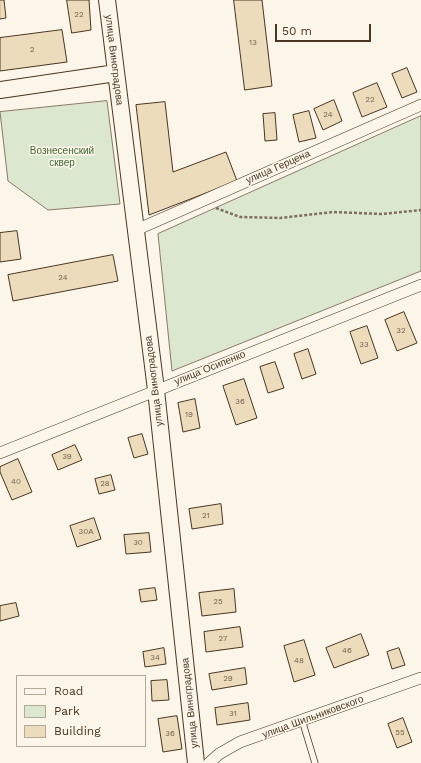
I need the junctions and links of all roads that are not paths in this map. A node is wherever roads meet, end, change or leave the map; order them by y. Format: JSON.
{"nodes":[{"id":1,"x":107,"y":0,"type":"edge"},
{"id":2,"x":116,"y":73,"type":"junction"},
{"id":3,"x":0,"y":90,"type":"edge"},
{"id":4,"x":421,"y":105,"type":"edge"},
{"id":5,"x":136,"y":230,"type":"junction"},
{"id":6,"x":421,"y":285,"type":"edge"},
{"id":7,"x":156,"y":390,"type":"junction"},
{"id":8,"x":0,"y":453,"type":"edge"},
{"id":9,"x":421,"y":678,"type":"edge"},
{"id":10,"x":302,"y":720,"type":"junction"},
{"id":11,"x":196,"y":763,"type":"edge"},
{"id":12,"x":209,"y":763,"type":"edge"},
{"id":13,"x":315,"y":763,"type":"edge"}],
"edges":[{"from":1,"to":2,"type":"street","name":"улица Виноградова"},
{"from":2,"to":3,"type":"street"},
{"from":2,"to":5,"type":"street","name":"улица Виноградова"},
{"from":4,"to":5,"type":"street","name":"улица Герцена"},
{"from":5,"to":7,"type":"street","name":"улица Виноградова"},
{"from":6,"to":7,"type":"street","name":"улица Осипенко"},
{"from":7,"to":8,"type":"street","name":"улица Осипенко"},
{"from":7,"to":11,"type":"street","name":"улица Виноградова"},
{"from":9,"to":10,"type":"street","name":"улица Шильниковского"},
{"from":10,"to":12,"type":"street","name":"улица Шильниковского"},
{"from":10,"to":13,"type":"lane"}]}
